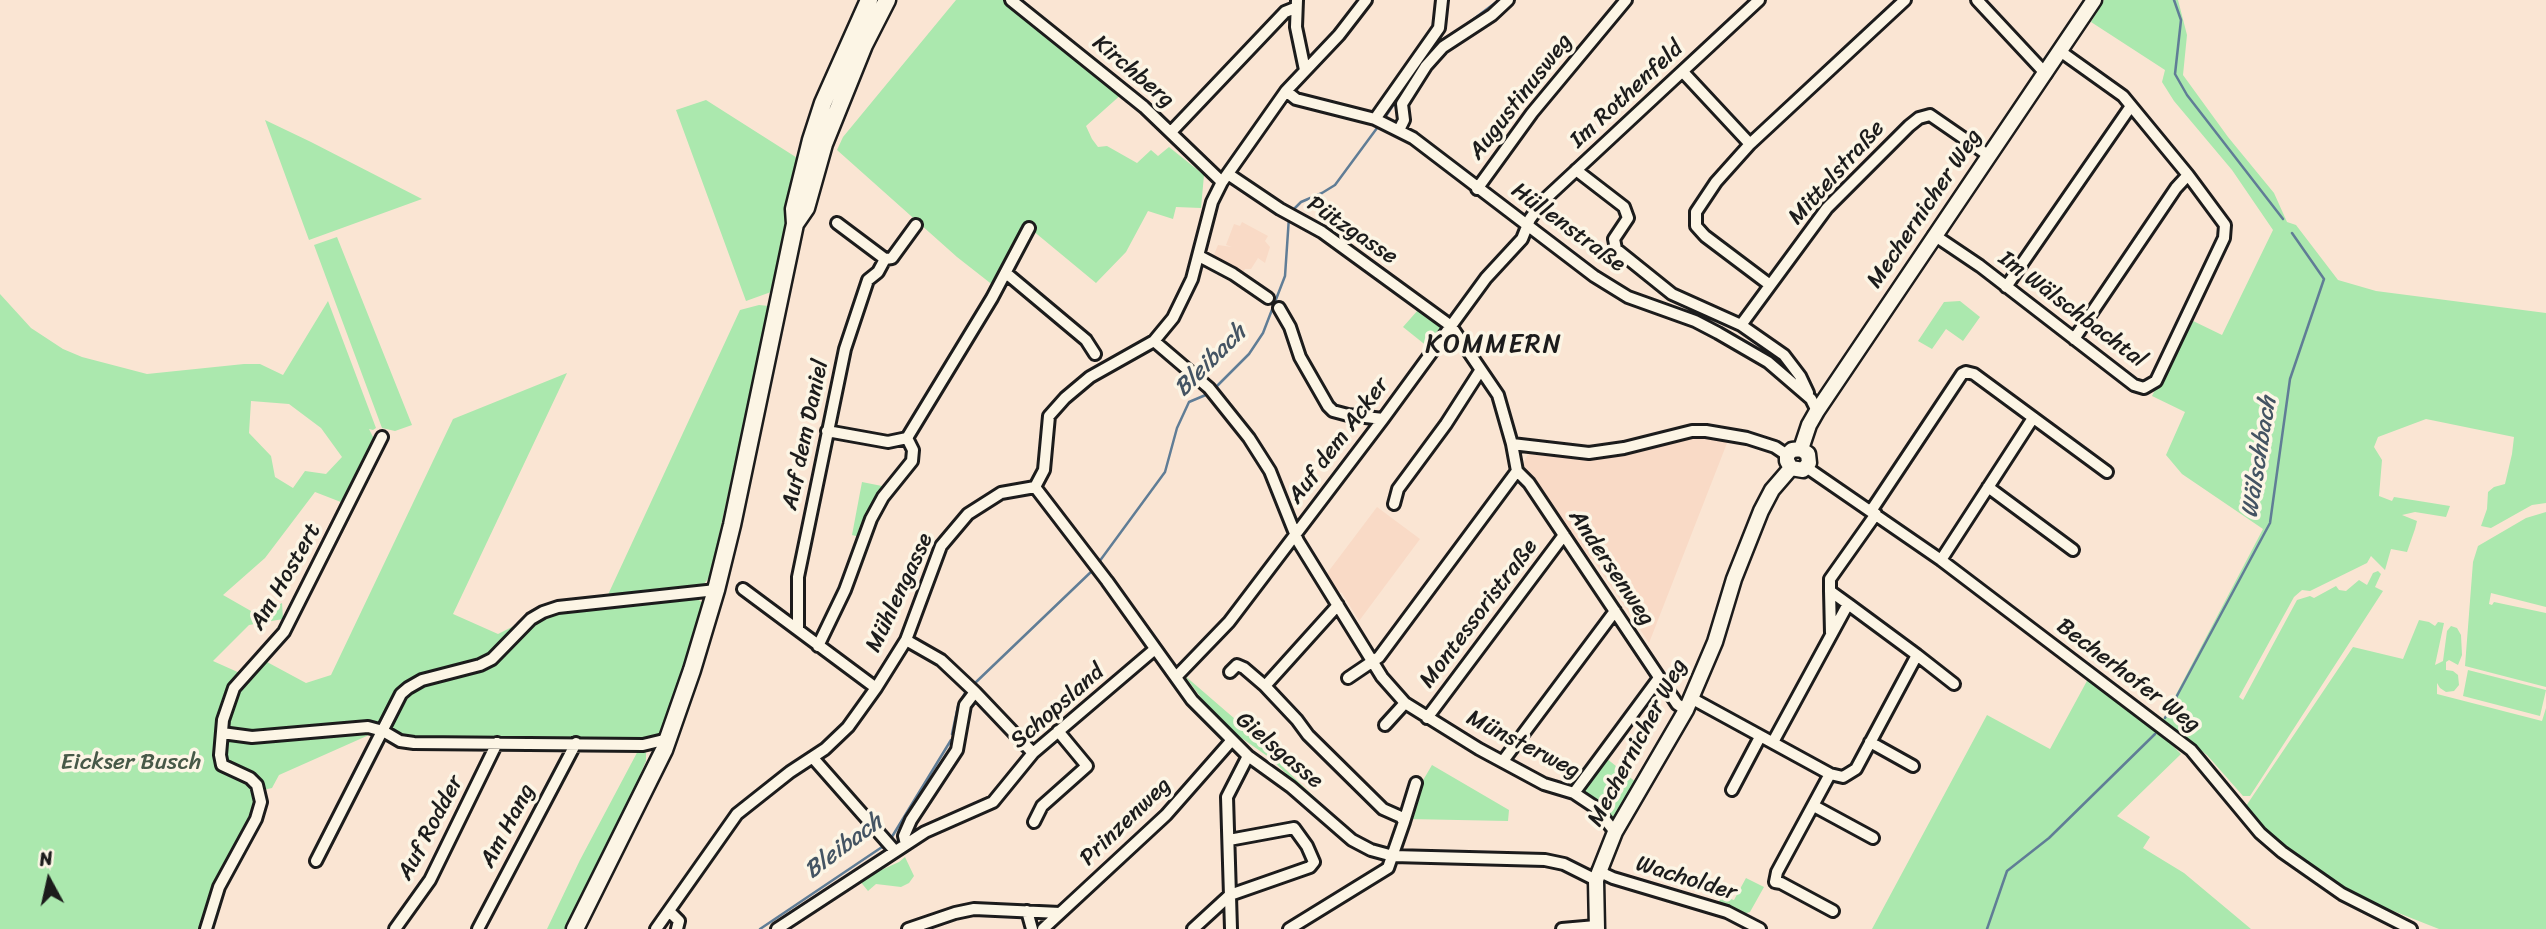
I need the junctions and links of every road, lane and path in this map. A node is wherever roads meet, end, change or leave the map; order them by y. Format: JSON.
{"nodes":[{"id":1,"x":869,"y":0,"type":"edge"},
{"id":2,"x":887,"y":0,"type":"edge"},
{"id":3,"x":1011,"y":0,"type":"edge"},
{"id":4,"x":1366,"y":0,"type":"edge"},
{"id":5,"x":1442,"y":0,"type":"edge"},
{"id":6,"x":1508,"y":0,"type":"edge"},
{"id":7,"x":1626,"y":0,"type":"edge"},
{"id":8,"x":1759,"y":0,"type":"edge"},
{"id":9,"x":1905,"y":0,"type":"edge"},
{"id":10,"x":1977,"y":0,"type":"edge"},
{"id":11,"x":2094,"y":0,"type":"edge"},
{"id":12,"x":1296,"y":4,"type":"edge"},
{"id":13,"x":2060,"y":51,"type":"junction"},
{"id":14,"x":1305,"y":70,"type":"junction"},
{"id":15,"x":1683,"y":72,"type":"junction"},
{"id":16,"x":2046,"y":74,"type":"junction"},
{"id":17,"x":1286,"y":91,"type":"junction"},
{"id":18,"x":2131,"y":106,"type":"junction"},
{"id":19,"x":1379,"y":121,"type":"junction"},
{"id":20,"x":1399,"y":130,"type":"junction"},
{"id":21,"x":1171,"y":132,"type":"junction"},
{"id":22,"x":1750,"y":144,"type":"junction"},
{"id":23,"x":1988,"y":155,"type":"junction"},
{"id":24,"x":1576,"y":170,"type":"junction"},
{"id":25,"x":2189,"y":175,"type":"junction"},
{"id":26,"x":1225,"y":178,"type":"junction"},
{"id":27,"x":1477,"y":189,"type":"junction"},
{"id":28,"x":837,"y":223,"type":"dead end"},
{"id":29,"x":794,"y":224,"type":"junction"},
{"id":30,"x":1527,"y":224,"type":"junction"},
{"id":31,"x":916,"y":225,"type":"dead end"},
{"id":32,"x":1029,"y":228,"type":"dead end"},
{"id":33,"x":1934,"y":235,"type":"junction"},
{"id":34,"x":1199,"y":256,"type":"junction"},
{"id":35,"x":885,"y":259,"type":"junction"},
{"id":36,"x":1006,"y":272,"type":"junction"},
{"id":37,"x":1770,"y":285,"type":"junction"},
{"id":38,"x":2006,"y":287,"type":"junction"},
{"id":39,"x":1268,"y":298,"type":"dead end"},
{"id":40,"x":1279,"y":308,"type":"dead end"},
{"id":41,"x":1741,"y":325,"type":"junction"},
{"id":42,"x":1451,"y":326,"type":"junction"},
{"id":43,"x":2074,"y":340,"type":"junction"},
{"id":44,"x":1154,"y":341,"type":"junction"},
{"id":45,"x":1100,"y":361,"type":"junction"},
{"id":46,"x":1480,"y":371,"type":"junction"},
{"id":47,"x":1814,"y":405,"type":"junction"},
{"id":48,"x":2033,"y":418,"type":"junction"},
{"id":49,"x":1383,"y":419,"type":"junction"},
{"id":50,"x":827,"y":431,"type":"junction"},
{"id":51,"x":382,"y":438,"type":"dead end"},
{"id":52,"x":907,"y":438,"type":"junction"},
{"id":53,"x":1512,"y":444,"type":"junction"},
{"id":54,"x":1801,"y":449,"type":"junction"},
{"id":55,"x":1789,"y":462,"type":"junction"},
{"id":56,"x":1806,"y":467,"type":"junction"},
{"id":57,"x":1517,"y":471,"type":"junction"},
{"id":58,"x":2107,"y":472,"type":"dead end"},
{"id":59,"x":1035,"y":487,"type":"junction"},
{"id":60,"x":1988,"y":487,"type":"junction"},
{"id":61,"x":1394,"y":505,"type":"dead end"},
{"id":62,"x":1874,"y":513,"type":"junction"},
{"id":63,"x":1294,"y":534,"type":"junction"},
{"id":64,"x":1564,"y":535,"type":"junction"},
{"id":65,"x":2073,"y":550,"type":"dead end"},
{"id":66,"x":1941,"y":560,"type":"junction"},
{"id":67,"x":743,"y":589,"type":"dead end"},
{"id":68,"x":716,"y":590,"type":"junction"},
{"id":69,"x":1830,"y":591,"type":"junction"},
{"id":70,"x":1848,"y":604,"type":"junction"},
{"id":71,"x":1338,"y":606,"type":"junction"},
{"id":72,"x":1615,"y":611,"type":"junction"},
{"id":73,"x":798,"y":629,"type":"junction"},
{"id":74,"x":1831,"y":635,"type":"junction"},
{"id":75,"x":906,"y":639,"type":"junction"},
{"id":76,"x":818,"y":646,"type":"junction"},
{"id":77,"x":1155,"y":649,"type":"junction"},
{"id":78,"x":1917,"y":655,"type":"junction"},
{"id":79,"x":1372,"y":662,"type":"junction"},
{"id":80,"x":1230,"y":672,"type":"dead end"},
{"id":81,"x":1177,"y":677,"type":"junction"},
{"id":82,"x":1348,"y":678,"type":"dead end"},
{"id":83,"x":1659,"y":678,"type":"junction"},
{"id":84,"x":1954,"y":684,"type":"dead end"},
{"id":85,"x":1265,"y":686,"type":"junction"},
{"id":86,"x":876,"y":688,"type":"junction"},
{"id":87,"x":971,"y":689,"type":"junction"},
{"id":88,"x":1405,"y":703,"type":"junction"},
{"id":89,"x":1688,"y":704,"type":"junction"},
{"id":90,"x":1427,"y":718,"type":"junction"},
{"id":91,"x":1385,"y":725,"type":"dead end"},
{"id":92,"x":383,"y":731,"type":"junction"},
{"id":93,"x":1058,"y":731,"type":"junction"},
{"id":94,"x":222,"y":733,"type":"junction"},
{"id":95,"x":1760,"y":737,"type":"junction"},
{"id":96,"x":668,"y":739,"type":"junction"},
{"id":97,"x":1232,"y":740,"type":"junction"},
{"id":98,"x":1773,"y":742,"type":"junction"},
{"id":99,"x":497,"y":743,"type":"junction"},
{"id":100,"x":576,"y":743,"type":"junction"},
{"id":101,"x":1870,"y":743,"type":"junction"},
{"id":102,"x":643,"y":745,"type":"junction"},
{"id":103,"x":1033,"y":753,"type":"junction"},
{"id":104,"x":1248,"y":756,"type":"junction"},
{"id":105,"x":813,"y":758,"type":"junction"},
{"id":106,"x":1503,"y":761,"type":"junction"},
{"id":107,"x":657,"y":765,"type":"junction"},
{"id":108,"x":1913,"y":766,"type":"dead end"},
{"id":109,"x":1830,"y":774,"type":"junction"},
{"id":110,"x":1416,"y":783,"type":"dead end"},
{"id":111,"x":1732,"y":790,"type":"dead end"},
{"id":112,"x":1574,"y":793,"type":"junction"},
{"id":113,"x":1814,"y":806,"type":"junction"},
{"id":114,"x":1034,"y":822,"type":"dead end"},
{"id":115,"x":1404,"y":822,"type":"junction"},
{"id":116,"x":1615,"y":832,"type":"junction"},
{"id":117,"x":1872,"y":838,"type":"dead end"},
{"id":118,"x":1229,"y":840,"type":"junction"},
{"id":119,"x":906,"y":844,"type":"junction"},
{"id":120,"x":889,"y":845,"type":"junction"},
{"id":121,"x":1393,"y":856,"type":"junction"},
{"id":122,"x":316,"y":861,"type":"dead end"},
{"id":123,"x":1597,"y":875,"type":"junction"},
{"id":124,"x":1775,"y":882,"type":"junction"},
{"id":125,"x":1765,"y":891,"type":"dead end"},
{"id":126,"x":1230,"y":895,"type":"junction"},
{"id":127,"x":1027,"y":911,"type":"junction"},
{"id":128,"x":1833,"y":911,"type":"dead end"},
{"id":129,"x":670,"y":912,"type":"junction"},
{"id":130,"x":1060,"y":913,"type":"junction"},
{"id":131,"x":1597,"y":928,"type":"edge"},
{"id":132,"x":206,"y":929,"type":"edge"},
{"id":133,"x":396,"y":929,"type":"edge"},
{"id":134,"x":478,"y":929,"type":"edge"},
{"id":135,"x":575,"y":929,"type":"edge"},
{"id":136,"x":656,"y":929,"type":"edge"},
{"id":137,"x":677,"y":929,"type":"edge"},
{"id":138,"x":777,"y":929,"type":"edge"},
{"id":139,"x":908,"y":929,"type":"edge"},
{"id":140,"x":1032,"y":929,"type":"edge"},
{"id":141,"x":1042,"y":929,"type":"edge"},
{"id":142,"x":1193,"y":929,"type":"edge"},
{"id":143,"x":1231,"y":929,"type":"edge"},
{"id":144,"x":1289,"y":929,"type":"edge"},
{"id":145,"x":1562,"y":929,"type":"edge"},
{"id":146,"x":1760,"y":929,"type":"edge"},
{"id":147,"x":2411,"y":929,"type":"edge"}],
"edges":[{"from":1,"to":29,"type":"main road"},
{"from":2,"to":29,"type":"main road"},
{"from":3,"to":21,"type":"street","name":"Kirchberg"},
{"from":4,"to":14,"type":"street"},
{"from":5,"to":19,"type":"street"},
{"from":6,"to":20,"type":"street"},
{"from":7,"to":27,"type":"street","name":"Augustinusweg"},
{"from":8,"to":15,"type":"street","name":"Im Rothenfeld"},
{"from":9,"to":22,"type":"street"},
{"from":10,"to":16,"type":"street"},
{"from":11,"to":13,"type":"street","name":"Mechernicher Weg"},
{"from":12,"to":14,"type":"street"},
{"from":12,"to":21,"type":"street"},
{"from":13,"to":16,"type":"street","name":"Mechernicher Weg"},
{"from":13,"to":18,"type":"street","name":"Im Wälschbachtal"},
{"from":14,"to":17,"type":"street"},
{"from":15,"to":22,"type":"street"},
{"from":15,"to":24,"type":"street","name":"Im Rothenfeld"},
{"from":16,"to":23,"type":"street","name":"Mechernicher Weg"},
{"from":17,"to":19,"type":"street","name":"Hüllenstraße"},
{"from":17,"to":26,"type":"street"},
{"from":18,"to":25,"type":"street","name":"Im Wälschbachtal"},
{"from":18,"to":38,"type":"street"},
{"from":19,"to":20,"type":"street","name":"Hüllenstraße"},
{"from":20,"to":27,"type":"street","name":"Hüllenstraße"},
{"from":21,"to":26,"type":"street","name":"Kirchberg"},
{"from":22,"to":37,"type":"street"},
{"from":23,"to":33,"type":"street","name":"Mechernicher Weg"},
{"from":23,"to":37,"type":"street","name":"Mittelstraße"},
{"from":24,"to":30,"type":"street","name":"Im Rothenfeld"},
{"from":24,"to":41,"type":"street"},
{"from":25,"to":43,"type":"street"},
{"from":25,"to":43,"type":"street","name":"Im Wälschbachtal"},
{"from":26,"to":34,"type":"street"},
{"from":26,"to":42,"type":"street","name":"Pützgasse"},
{"from":27,"to":30,"type":"street","name":"Hüllenstraße"},
{"from":28,"to":35,"type":"street"},
{"from":29,"to":68,"type":"main road"},
{"from":30,"to":42,"type":"street","name":"Auf dem Acker"},
{"from":30,"to":47,"type":"street","name":"Hüllenstraße"},
{"from":31,"to":35,"type":"street","name":"Auf dem Daniel"},
{"from":32,"to":36,"type":"street"},
{"from":33,"to":38,"type":"street","name":"Im Wälschbachtal"},
{"from":33,"to":47,"type":"street","name":"Mechernicher Weg"},
{"from":34,"to":39,"type":"street"},
{"from":34,"to":44,"type":"street"},
{"from":35,"to":50,"type":"street","name":"Auf dem Daniel"},
{"from":36,"to":45,"type":"street"},
{"from":36,"to":52,"type":"street"},
{"from":37,"to":41,"type":"street","name":"Mittelstraße"},
{"from":38,"to":43,"type":"street","name":"Im Wälschbachtal"},
{"from":40,"to":49,"type":"street"},
{"from":41,"to":47,"type":"street"},
{"from":42,"to":46,"type":"street"},
{"from":42,"to":49,"type":"street","name":"Auf dem Acker"},
{"from":44,"to":45,"type":"street"},
{"from":44,"to":63,"type":"street","name":"Münsterweg"},
{"from":45,"to":59,"type":"street"},
{"from":46,"to":53,"type":"street"},
{"from":46,"to":61,"type":"street"},
{"from":47,"to":54,"type":"street","name":"Mechernicher Weg"},
{"from":48,"to":58,"type":"street"},
{"from":48,"to":60,"type":"street"},
{"from":48,"to":62,"type":"street"},
{"from":49,"to":63,"type":"street","name":"Auf dem Acker"},
{"from":50,"to":52,"type":"street"},
{"from":50,"to":73,"type":"street","name":"Auf dem Daniel"},
{"from":51,"to":94,"type":"street","name":"Am Hostert"},
{"from":52,"to":76,"type":"street"},
{"from":53,"to":55,"type":"street"},
{"from":53,"to":57,"type":"street","name":"Andersenweg"},
{"from":54,"to":55,"type":"street","name":"Mechernicher Weg"},
{"from":54,"to":56,"type":"street"},
{"from":55,"to":56,"type":"street"},
{"from":55,"to":89,"type":"street","name":"Mechernicher Weg"},
{"from":56,"to":62,"type":"street","name":"Becherhofer Weg"},
{"from":57,"to":64,"type":"street","name":"Andersenweg"},
{"from":57,"to":79,"type":"street"},
{"from":59,"to":75,"type":"street","name":"Mühlengasse"},
{"from":59,"to":77,"type":"street","name":"Gielsgasse"},
{"from":60,"to":65,"type":"street"},
{"from":60,"to":66,"type":"street"},
{"from":62,"to":66,"type":"street","name":"Becherhofer Weg"},
{"from":62,"to":69,"type":"street"},
{"from":63,"to":71,"type":"street","name":"Münsterweg"},
{"from":63,"to":81,"type":"street","name":"Auf dem Acker"},
{"from":64,"to":72,"type":"street","name":"Andersenweg"},
{"from":64,"to":90,"type":"street","name":"Montessoristraße"},
{"from":66,"to":147,"type":"street","name":"Becherhofer Weg"},
{"from":67,"to":73,"type":"street"},
{"from":68,"to":92,"type":"street"},
{"from":68,"to":96,"type":"main road"},
{"from":69,"to":70,"type":"street"},
{"from":69,"to":74,"type":"street"},
{"from":70,"to":74,"type":"street"},
{"from":70,"to":78,"type":"street"},
{"from":71,"to":79,"type":"street","name":"Münsterweg"},
{"from":71,"to":85,"type":"street"},
{"from":72,"to":83,"type":"street","name":"Andersenweg"},
{"from":72,"to":106,"type":"street"},
{"from":73,"to":76,"type":"street"},
{"from":74,"to":98,"type":"street"},
{"from":75,"to":86,"type":"street","name":"Mühlengasse"},
{"from":75,"to":87,"type":"street"},
{"from":76,"to":86,"type":"street"},
{"from":77,"to":81,"type":"street","name":"Gielsgasse"},
{"from":77,"to":93,"type":"street","name":"Schopsland"},
{"from":78,"to":84,"type":"street"},
{"from":78,"to":101,"type":"street"},
{"from":79,"to":82,"type":"street"},
{"from":79,"to":88,"type":"street","name":"Münsterweg"},
{"from":80,"to":85,"type":"street"},
{"from":81,"to":97,"type":"street","name":"Gielsgasse"},
{"from":83,"to":89,"type":"street","name":"Andersenweg"},
{"from":83,"to":112,"type":"street"},
{"from":85,"to":115,"type":"street"},
{"from":86,"to":105,"type":"street","name":"Mühlengasse"},
{"from":87,"to":103,"type":"street"},
{"from":87,"to":119,"type":"street"},
{"from":88,"to":90,"type":"street","name":"Münsterweg"},
{"from":88,"to":91,"type":"street"},
{"from":89,"to":95,"type":"street","name":"Andersenweg"},
{"from":89,"to":116,"type":"street","name":"Mechernicher Weg"},
{"from":90,"to":106,"type":"street","name":"Münsterweg"},
{"from":92,"to":94,"type":"street"},
{"from":92,"to":99,"type":"street"},
{"from":92,"to":122,"type":"street"},
{"from":93,"to":103,"type":"street","name":"Schopsland"},
{"from":93,"to":114,"type":"street"},
{"from":94,"to":132,"type":"street","name":"Am Hostert"},
{"from":95,"to":98,"type":"street","name":"Andersenweg"},
{"from":95,"to":111,"type":"street"},
{"from":96,"to":102,"type":"street"},
{"from":96,"to":107,"type":"main road"},
{"from":97,"to":104,"type":"street","name":"Gielsgasse"},
{"from":97,"to":130,"type":"street","name":"Prinzenweg"},
{"from":98,"to":109,"type":"street","name":"Andersenweg"},
{"from":99,"to":100,"type":"street"},
{"from":99,"to":133,"type":"street","name":"Auf Rodder"},
{"from":100,"to":102,"type":"street"},
{"from":100,"to":134,"type":"street","name":"Am Hang"},
{"from":101,"to":108,"type":"street"},
{"from":101,"to":109,"type":"street"},
{"from":102,"to":107,"type":"street"},
{"from":103,"to":119,"type":"street","name":"Schopsland"},
{"from":104,"to":118,"type":"street"},
{"from":104,"to":121,"type":"street","name":"Gielsgasse"},
{"from":105,"to":120,"type":"street"},
{"from":105,"to":129,"type":"street","name":"Mühlengasse"},
{"from":106,"to":112,"type":"street","name":"Münsterweg"},
{"from":107,"to":135,"type":"main road"},
{"from":109,"to":113,"type":"street"},
{"from":110,"to":115,"type":"street"},
{"from":112,"to":116,"type":"street","name":"Münsterweg"},
{"from":113,"to":117,"type":"street"},
{"from":113,"to":124,"type":"street"},
{"from":115,"to":121,"type":"street"},
{"from":116,"to":123,"type":"street","name":"Mechernicher Weg"},
{"from":118,"to":126,"type":"street"},
{"from":118,"to":126,"type":"street"},
{"from":119,"to":120,"type":"street","name":"Schopsland"},
{"from":120,"to":138,"type":"street","name":"Schopsland"},
{"from":121,"to":123,"type":"street","name":"Gielsgasse"},
{"from":121,"to":144,"type":"street"},
{"from":123,"to":131,"type":"street","name":"Mechernicher Weg"},
{"from":123,"to":146,"type":"street","name":"Wacholder"},
{"from":124,"to":125,"type":"street"},
{"from":124,"to":128,"type":"street"},
{"from":126,"to":142,"type":"street"},
{"from":126,"to":143,"type":"street"},
{"from":127,"to":130,"type":"street"},
{"from":127,"to":139,"type":"street"},
{"from":127,"to":140,"type":"street"},
{"from":129,"to":136,"type":"street","name":"Mühlengasse"},
{"from":129,"to":137,"type":"street"},
{"from":130,"to":141,"type":"street","name":"Prinzenweg"},
{"from":131,"to":145,"type":"street"}]}
